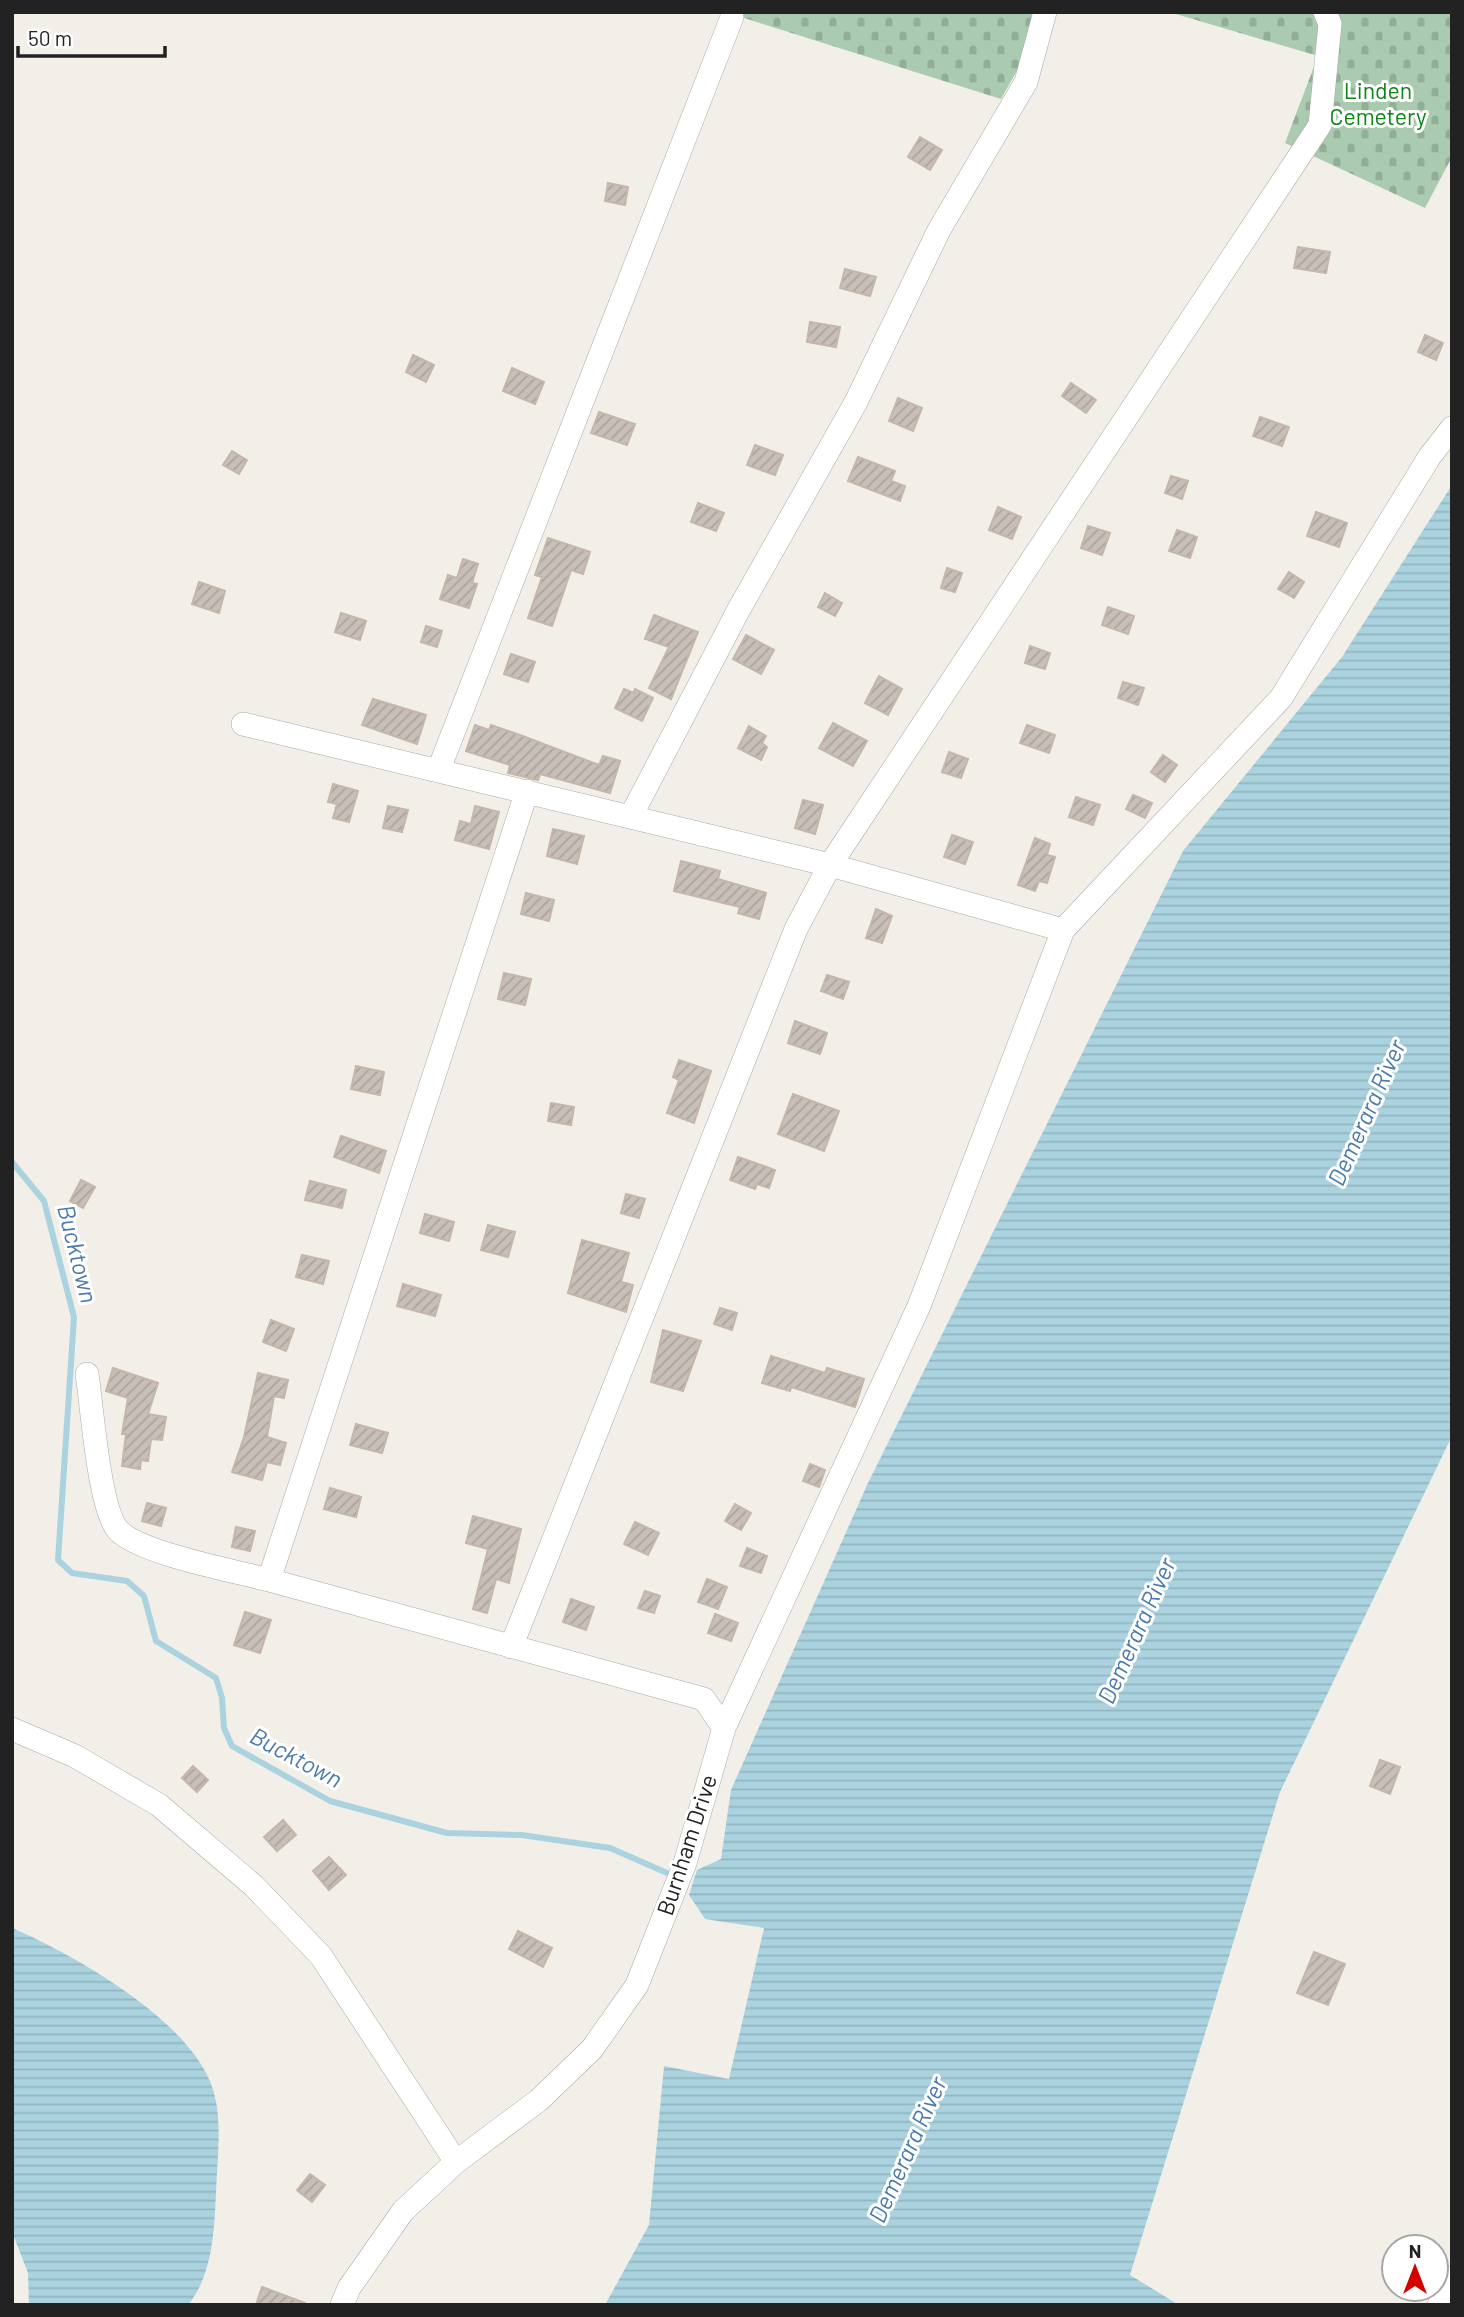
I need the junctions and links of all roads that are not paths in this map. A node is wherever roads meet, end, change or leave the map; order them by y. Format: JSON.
{"nodes":[{"id":1,"x":1045,"y":12,"type":"edge"},
{"id":2,"x":1325,"y":12,"type":"edge"},
{"id":3,"x":732,"y":17,"type":"dead end"},
{"id":4,"x":1452,"y":428,"type":"edge"},
{"id":5,"x":243,"y":723,"type":"dead end"},
{"id":6,"x":439,"y":769,"type":"junction"},
{"id":7,"x":527,"y":791,"type":"junction"},
{"id":8,"x":631,"y":816,"type":"junction"},
{"id":9,"x":830,"y":865,"type":"junction"},
{"id":10,"x":1063,"y":930,"type":"junction"},
{"id":11,"x":87,"y":1374,"type":"dead end"},
{"id":12,"x":269,"y":1580,"type":"junction"},
{"id":13,"x":511,"y":1647,"type":"junction"},
{"id":14,"x":724,"y":1728,"type":"junction"},
{"id":15,"x":12,"y":1729,"type":"edge"},
{"id":16,"x":456,"y":2162,"type":"junction"},
{"id":17,"x":1452,"y":2278,"type":"edge"},
{"id":18,"x":342,"y":2305,"type":"edge"},
{"id":19,"x":1439,"y":2305,"type":"edge"}],
"edges":[{"from":1,"to":8,"type":"street"},
{"from":2,"to":9,"type":"street"},
{"from":3,"to":6,"type":"street"},
{"from":4,"to":10,"type":"street"},
{"from":5,"to":6,"type":"street"},
{"from":6,"to":7,"type":"street"},
{"from":7,"to":8,"type":"street"},
{"from":7,"to":12,"type":"street"},
{"from":8,"to":9,"type":"street"},
{"from":9,"to":10,"type":"street"},
{"from":9,"to":13,"type":"street"},
{"from":10,"to":14,"type":"street","name":"Burnham Drive"},
{"from":11,"to":12,"type":"street"},
{"from":12,"to":13,"type":"street"},
{"from":13,"to":14,"type":"street"},
{"from":14,"to":16,"type":"street","name":"Burnham Drive"},
{"from":15,"to":16,"type":"street"},
{"from":16,"to":18,"type":"street","name":"Burnham Drive"},
{"from":17,"to":19,"type":"street"}]}
